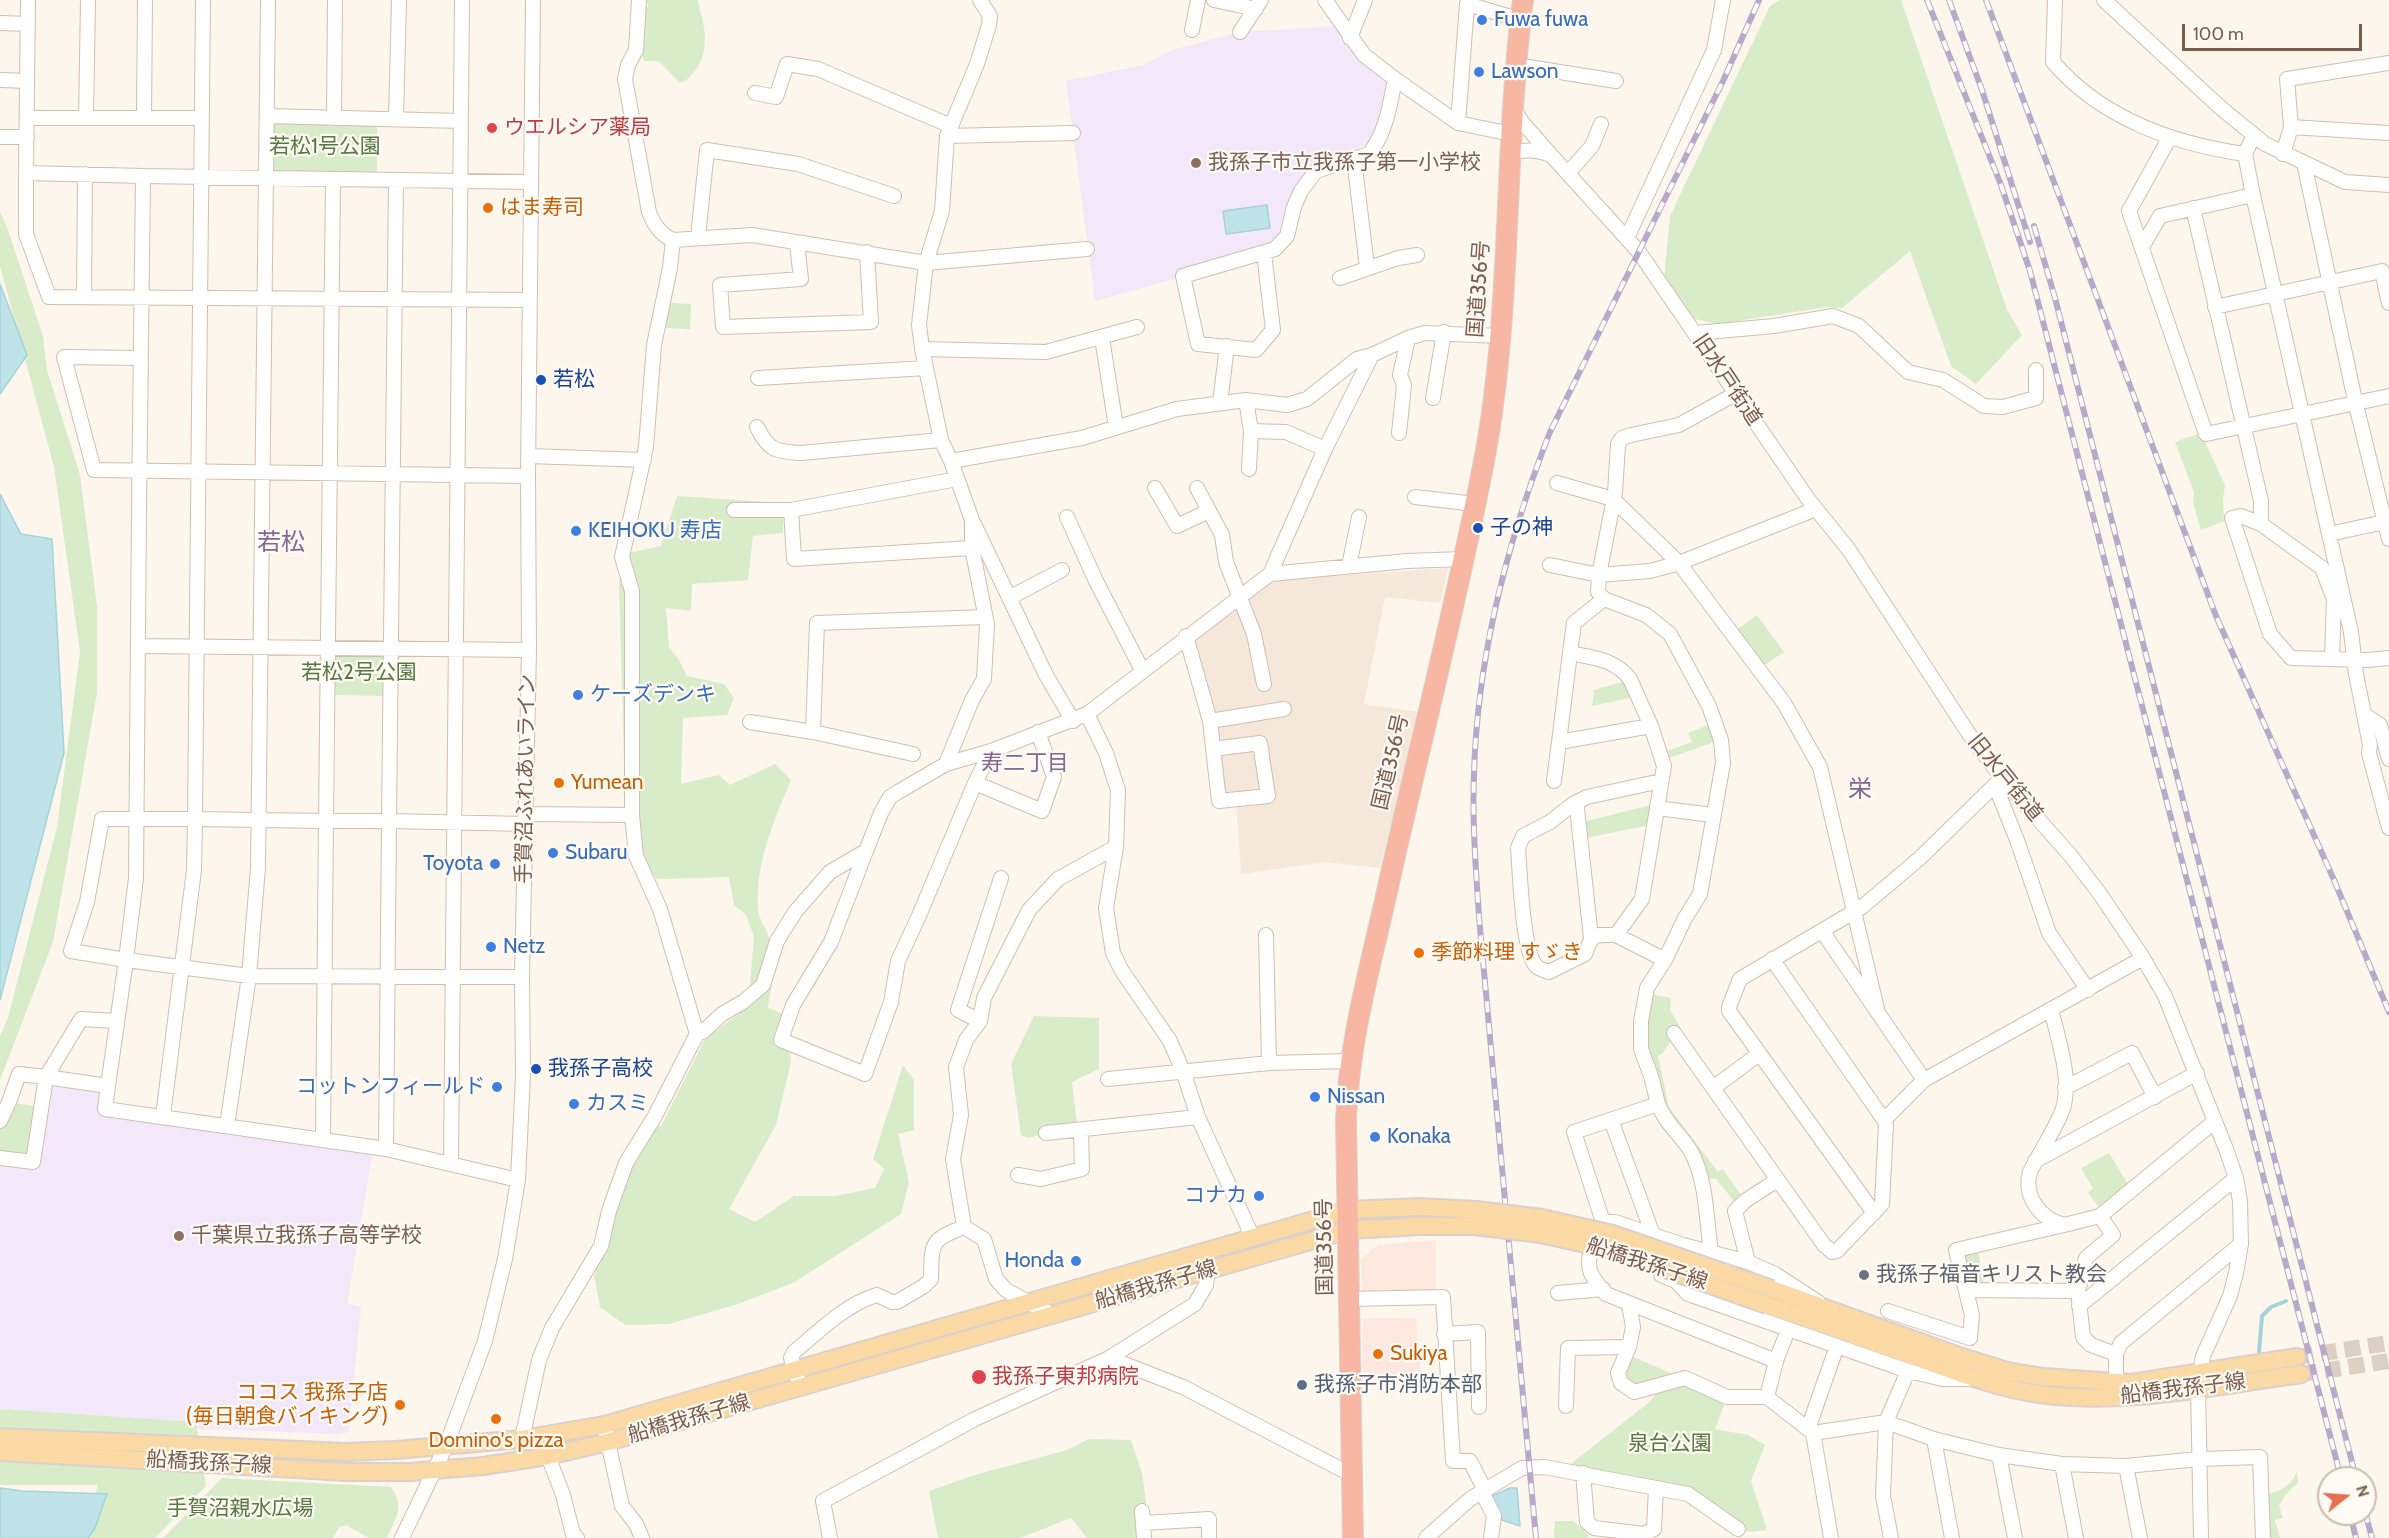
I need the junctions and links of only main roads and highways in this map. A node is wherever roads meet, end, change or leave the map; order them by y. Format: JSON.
{"nodes":[{"id":1,"x":1524,"y":0,"type":"edge"},
{"id":2,"x":1348,"y":1210,"type":"junction"},
{"id":3,"x":1476,"y":1218,"type":"junction"},
{"id":4,"x":1349,"y":1230,"type":"junction"},
{"id":5,"x":1769,"y":1297,"type":"junction"},
{"id":6,"x":2299,"y":1366,"type":"tunnel mouth"},
{"id":7,"x":798,"y":1380,"type":"junction"},
{"id":8,"x":2199,"y":1380,"type":"junction"},
{"id":9,"x":0,"y":1437,"type":"edge"},
{"id":10,"x":0,"y":1452,"type":"edge"},
{"id":11,"x":1353,"y":1538,"type":"edge"}],
"edges":[{"from":1,"to":2,"type":"highway","name":"国道356号"},
{"from":2,"to":3,"type":"main road","name":"船橋我孫子線"},
{"from":2,"to":4,"type":"highway","name":"国道356号"},
{"from":2,"to":7,"type":"main road","name":"船橋我孫子線"},
{"from":3,"to":4,"type":"main road","name":"船橋我孫子線"},
{"from":3,"to":5,"type":"main road","name":"船橋我孫子線","bridge":true},
{"from":4,"to":7,"type":"main road","name":"船橋我孫子線"},
{"from":4,"to":11,"type":"highway","name":"国道356号"},
{"from":5,"to":8,"type":"main road","name":"船橋我孫子線"},
{"from":5,"to":8,"type":"main road","name":"船橋我孫子線"},
{"from":6,"to":8,"type":"main road","name":"船橋我孫子線"},
{"from":7,"to":9,"type":"main road","name":"船橋我孫子線"},
{"from":7,"to":10,"type":"main road","name":"船橋我孫子線"}]}
